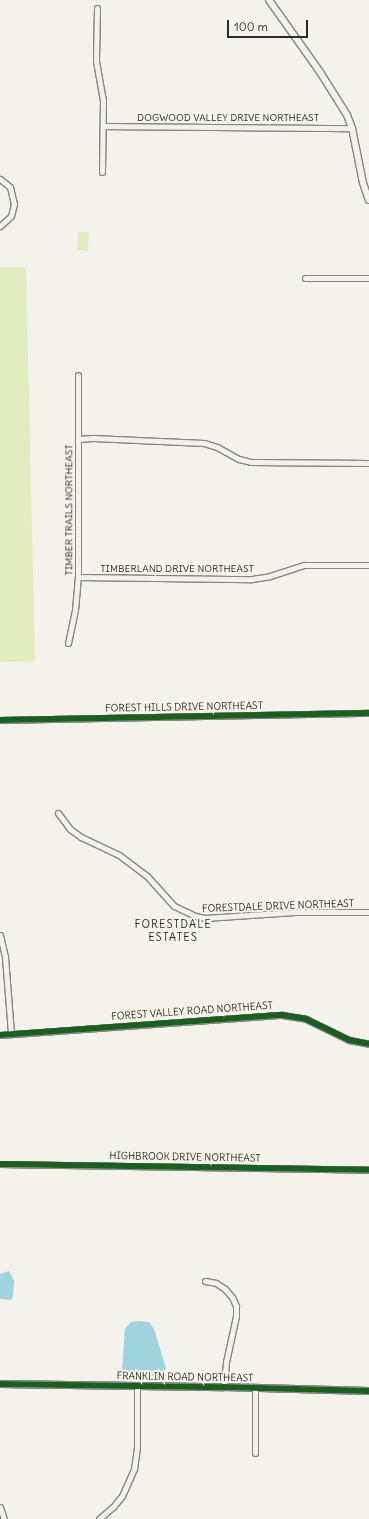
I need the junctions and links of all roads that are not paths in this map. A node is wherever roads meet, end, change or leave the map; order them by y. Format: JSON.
{"nodes":[{"id":1,"x":269,"y":0,"type":"edge"},
{"id":2,"x":97,"y":8,"type":"dead end"},
{"id":3,"x":103,"y":126,"type":"junction"},
{"id":4,"x":352,"y":128,"type":"junction"},
{"id":5,"x":102,"y":172,"type":"dead end"},
{"id":6,"x":0,"y":179,"type":"edge"},
{"id":7,"x":369,"y":200,"type":"edge"},
{"id":8,"x":0,"y":226,"type":"edge"},
{"id":9,"x":305,"y":278,"type":"dead end"},
{"id":10,"x":369,"y":278,"type":"edge"},
{"id":11,"x":78,"y":376,"type":"dead end"},
{"id":12,"x":78,"y":439,"type":"junction"},
{"id":13,"x":369,"y":463,"type":"edge"},
{"id":14,"x":369,"y":565,"type":"edge"},
{"id":15,"x":78,"y":578,"type":"junction"},
{"id":16,"x":68,"y":643,"type":"dead end"},
{"id":17,"x":369,"y":713,"type":"edge"},
{"id":18,"x":0,"y":720,"type":"edge"},
{"id":19,"x":58,"y":813,"type":"dead end"},
{"id":20,"x":369,"y":912,"type":"edge"},
{"id":21,"x":0,"y":935,"type":"edge"},
{"id":22,"x":11,"y":1034,"type":"junction"},
{"id":23,"x":0,"y":1035,"type":"edge"},
{"id":24,"x":369,"y":1044,"type":"edge"},
{"id":25,"x":0,"y":1164,"type":"edge"},
{"id":26,"x":369,"y":1170,"type":"edge"},
{"id":27,"x":205,"y":1281,"type":"dead end"},
{"id":28,"x":0,"y":1384,"type":"edge"},
{"id":29,"x":136,"y":1386,"type":"junction"},
{"id":30,"x":224,"y":1387,"type":"junction"},
{"id":31,"x":255,"y":1388,"type":"junction"},
{"id":32,"x":369,"y":1391,"type":"edge"},
{"id":33,"x":255,"y":1453,"type":"dead end"},
{"id":34,"x":0,"y":1507,"type":"edge"},
{"id":35,"x":4,"y":1519,"type":"edge"},
{"id":36,"x":99,"y":1519,"type":"edge"}],
"edges":[{"from":1,"to":4,"type":"street"},
{"from":2,"to":3,"type":"street"},
{"from":3,"to":4,"type":"street","name":"DOGWOOD VALLEY DRIVE NORTHEAST"},
{"from":3,"to":5,"type":"street"},
{"from":4,"to":7,"type":"street"},
{"from":6,"to":8,"type":"street"},
{"from":9,"to":10,"type":"street"},
{"from":11,"to":12,"type":"street","name":"TIMBER TRAILS NORTHEAST"},
{"from":12,"to":13,"type":"street"},
{"from":12,"to":15,"type":"street","name":"TIMBER TRAILS NORTHEAST"},
{"from":14,"to":15,"type":"street","name":"TIMBERLAND DRIVE NORTHEAST"},
{"from":15,"to":16,"type":"street","name":"TIMBER TRAILS NORTHEAST"},
{"from":17,"to":18,"type":"street","name":"FOREST HILLS DRIVE NORTHEAST"},
{"from":19,"to":20,"type":"street","name":"FORESTDALE DRIVE NORTHEAST"},
{"from":21,"to":22,"type":"street"},
{"from":22,"to":23,"type":"street","name":"FOREST VALLEY ROAD NORTHEAST"},
{"from":22,"to":24,"type":"street","name":"FOREST VALLEY ROAD NORTHEAST"},
{"from":25,"to":26,"type":"street","name":"HIGHBROOK DRIVE NORTHEAST"},
{"from":27,"to":30,"type":"street"},
{"from":28,"to":29,"type":"street","name":"FRANKLIN ROAD NORTHEAST"},
{"from":29,"to":30,"type":"street","name":"FRANKLIN ROAD NORTHEAST"},
{"from":29,"to":36,"type":"street"},
{"from":30,"to":31,"type":"street","name":"FRANKLIN ROAD NORTHEAST"},
{"from":31,"to":32,"type":"street","name":"FRANKLIN ROAD NORTHEAST"},
{"from":31,"to":33,"type":"street"},
{"from":34,"to":35,"type":"street"}]}
